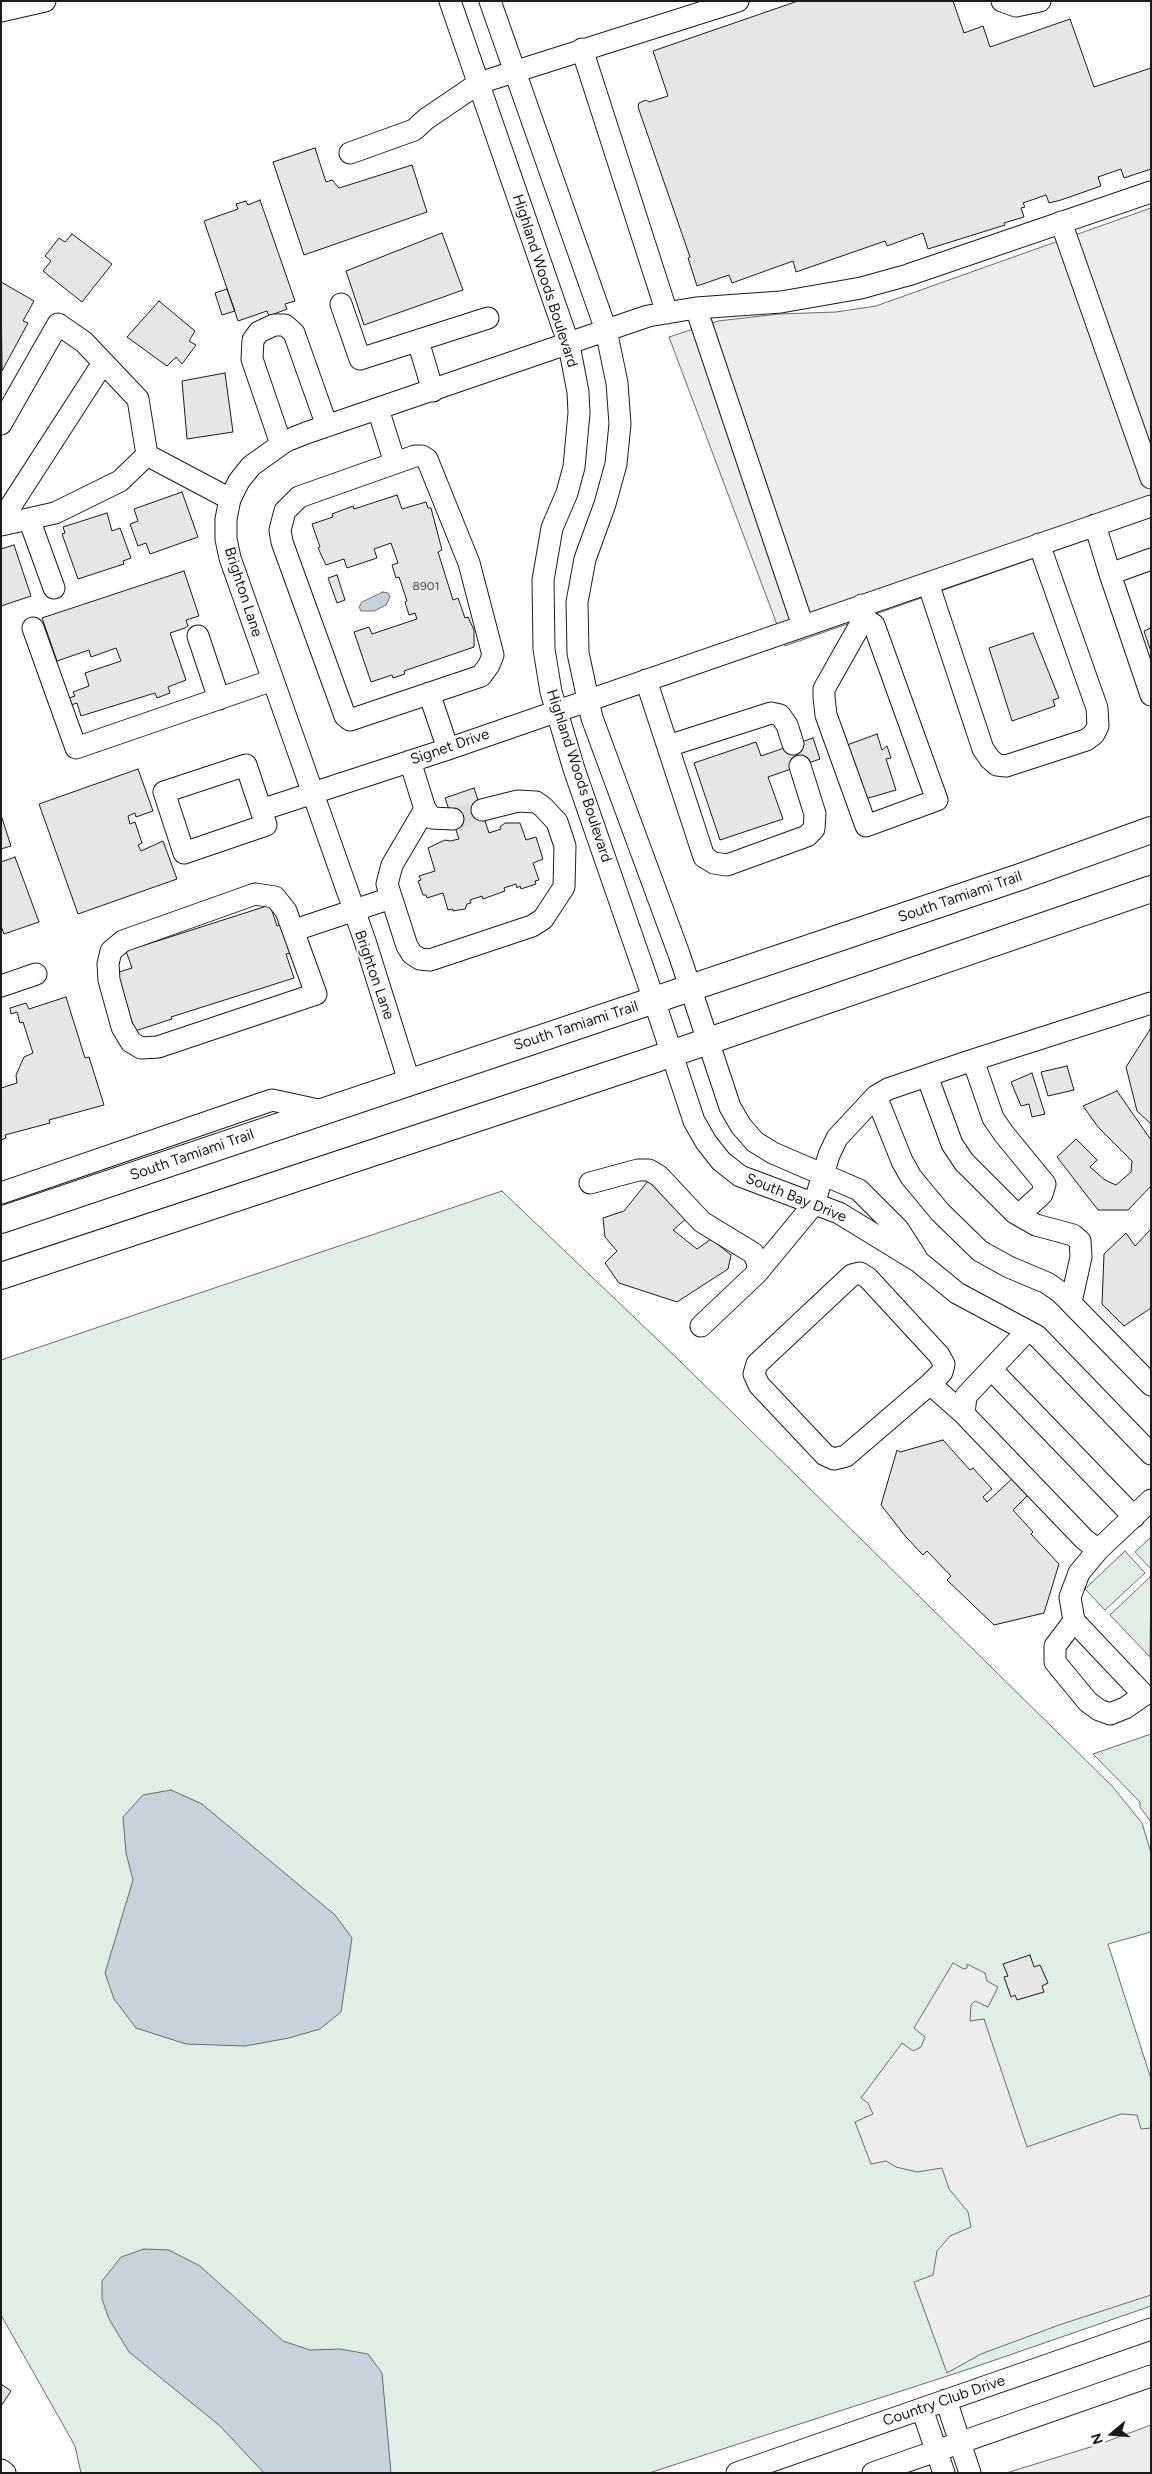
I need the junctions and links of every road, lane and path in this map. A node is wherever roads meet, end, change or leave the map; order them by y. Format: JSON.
{"nodes":[{"id":1,"x":45,"y":1,"type":"edge"},
{"id":2,"x":450,"y":1,"type":"edge"},
{"id":3,"x":490,"y":1,"type":"edge"},
{"id":4,"x":738,"y":1,"type":"edge"},
{"id":5,"x":1002,"y":1,"type":"edge"},
{"id":6,"x":1040,"y":1,"type":"edge"},
{"id":7,"x":1,"y":11,"type":"edge"},
{"id":8,"x":582,"y":49,"type":"junction"},
{"id":9,"x":514,"y":70,"type":"junction"},
{"id":10,"x":479,"y":83,"type":"junction"},
{"id":11,"x":350,"y":153,"type":"dead end"},
{"id":12,"x":1151,"y":192,"type":"edge"},
{"id":13,"x":1061,"y":222,"type":"junction"},
{"id":14,"x":341,"y":304,"type":"dead end"},
{"id":15,"x":696,"y":308,"type":"junction"},
{"id":16,"x":667,"y":313,"type":"junction"},
{"id":17,"x":488,"y":318,"type":"dead end"},
{"id":18,"x":606,"y":330,"type":"junction"},
{"id":19,"x":418,"y":341,"type":"junction"},
{"id":20,"x":569,"y":345,"type":"junction"},
{"id":21,"x":103,"y":363,"type":"junction"},
{"id":22,"x":433,"y":391,"type":"junction"},
{"id":23,"x":378,"y":409,"type":"junction"},
{"id":24,"x":1,"y":424,"type":"edge"},
{"id":25,"x":327,"y":426,"type":"junction"},
{"id":26,"x":281,"y":444,"type":"junction"},
{"id":27,"x":147,"y":455,"type":"junction"},
{"id":28,"x":395,"y":463,"type":"junction"},
{"id":29,"x":1149,"y":469,"type":"edge"},
{"id":30,"x":230,"y":499,"type":"junction"},
{"id":31,"x":1151,"y":506,"type":"edge"},
{"id":32,"x":30,"y":519,"type":"junction"},
{"id":33,"x":1,"y":523,"type":"edge"},
{"id":34,"x":1095,"y":525,"type":"junction"},
{"id":35,"x":1039,"y":544,"type":"junction"},
{"id":36,"x":1151,"y":559,"type":"edge"},
{"id":37,"x":1110,"y":574,"type":"junction"},
{"id":38,"x":928,"y":583,"type":"junction"},
{"id":39,"x":54,"y":588,"type":"dead end"},
{"id":40,"x":863,"y":612,"type":"junction"},
{"id":41,"x":803,"y":626,"type":"junction"},
{"id":42,"x":34,"y":628,"type":"dead end"},
{"id":43,"x":198,"y":636,"type":"dead end"},
{"id":44,"x":273,"y":680,"type":"junction"},
{"id":45,"x":646,"y":680,"type":"junction"},
{"id":46,"x":430,"y":693,"type":"junction"},
{"id":47,"x":1151,"y":695,"type":"edge"},
{"id":48,"x":219,"y":699,"type":"junction"},
{"id":49,"x":588,"y":700,"type":"junction"},
{"id":50,"x":556,"y":711,"type":"junction"},
{"id":51,"x":793,"y":744,"type":"dead end"},
{"id":52,"x":668,"y":746,"type":"junction"},
{"id":53,"x":448,"y":749,"type":"junction"},
{"id":54,"x":410,"y":761,"type":"junction"},
{"id":55,"x":800,"y":766,"type":"dead end"},
{"id":56,"x":312,"y":793,"type":"junction"},
{"id":57,"x":425,"y":809,"type":"junction"},
{"id":58,"x":261,"y":810,"type":"junction"},
{"id":59,"x":482,"y":810,"type":"tunnel mouth"},
{"id":60,"x":452,"y":819,"type":"tunnel mouth"},
{"id":61,"x":1151,"y":830,"type":"edge"},
{"id":62,"x":1151,"y":889,"type":"edge"},
{"id":63,"x":391,"y":898,"type":"junction"},
{"id":64,"x":353,"y":911,"type":"junction"},
{"id":65,"x":295,"y":930,"type":"junction"},
{"id":66,"x":36,"y":974,"type":"dead end"},
{"id":67,"x":1,"y":986,"type":"edge"},
{"id":68,"x":691,"y":988,"type":"junction"},
{"id":69,"x":654,"y":1000,"type":"junction"},
{"id":70,"x":1151,"y":1003,"type":"edge"},
{"id":71,"x":710,"y":1041,"type":"junction"},
{"id":72,"x":671,"y":1054,"type":"junction"},
{"id":73,"x":973,"y":1060,"type":"junction"},
{"id":74,"x":927,"y":1076,"type":"junction"},
{"id":75,"x":410,"y":1081,"type":"junction"},
{"id":76,"x":876,"y":1096,"type":"junction"},
{"id":77,"x":323,"y":1110,"type":"junction"},
{"id":78,"x":824,"y":1174,"type":"junction"},
{"id":79,"x":590,"y":1183,"type":"dead end"},
{"id":80,"x":1,"y":1193,"type":"edge"},
{"id":81,"x":814,"y":1204,"type":"junction"},
{"id":82,"x":1019,"y":1215,"type":"junction"},
{"id":83,"x":1,"y":1220,"type":"edge"},
{"id":84,"x":919,"y":1262,"type":"junction"},
{"id":85,"x":757,"y":1273,"type":"junction"},
{"id":86,"x":1,"y":1276,"type":"edge"},
{"id":87,"x":1071,"y":1302,"type":"junction"},
{"id":88,"x":701,"y":1326,"type":"dead end"},
{"id":89,"x":1027,"y":1330,"type":"junction"},
{"id":90,"x":992,"y":1370,"type":"junction"},
{"id":91,"x":930,"y":1384,"type":"junction"},
{"id":92,"x":1151,"y":1385,"type":"edge"},
{"id":93,"x":964,"y":1414,"type":"junction"},
{"id":94,"x":1151,"y":1454,"type":"edge"},
{"id":95,"x":1151,"y":1500,"type":"edge"},
{"id":96,"x":1134,"y":1517,"type":"junction"},
{"id":97,"x":1098,"y":1550,"type":"junction"},
{"id":98,"x":1074,"y":1621,"type":"dead end"},
{"id":99,"x":1151,"y":2329,"type":"edge"},
{"id":100,"x":1151,"y":2376,"type":"edge"},
{"id":101,"x":946,"y":2400,"type":"junction"},
{"id":102,"x":922,"y":2409,"type":"junction"},
{"id":103,"x":960,"y":2443,"type":"junction"},
{"id":104,"x":936,"y":2451,"type":"junction"},
{"id":105,"x":1,"y":2470,"type":"edge"},
{"id":106,"x":5,"y":2473,"type":"edge"},
{"id":107,"x":737,"y":2473,"type":"edge"},
{"id":108,"x":873,"y":2473,"type":"edge"},
{"id":109,"x":944,"y":2473,"type":"edge"},
{"id":110,"x":970,"y":2473,"type":"edge"}],
"edges":[{"from":1,"to":7,"type":"street"},
{"from":2,"to":10,"type":"street","name":"Highland Woods Boulevard"},
{"from":3,"to":9,"type":"street","name":"Highland Woods Boulevard"},
{"from":4,"to":8,"type":"street"},
{"from":5,"to":6,"type":"street"},
{"from":8,"to":9,"type":"street"},
{"from":8,"to":16,"type":"street"},
{"from":9,"to":10,"type":"street"},
{"from":9,"to":18,"type":"street","name":"Highland Woods Boulevard"},
{"from":10,"to":11,"type":"street"},
{"from":10,"to":20,"type":"street","name":"Highland Woods Boulevard"},
{"from":12,"to":13,"type":"street","name":"Brighton Lane"},
{"from":13,"to":15,"type":"street","name":"Brighton Lane"},
{"from":13,"to":29,"type":"street"},
{"from":14,"to":19,"type":"street"},
{"from":15,"to":16,"type":"street","name":"Brighton Lane"},
{"from":15,"to":41,"type":"street"},
{"from":16,"to":18,"type":"street","name":"Brighton Lane"},
{"from":17,"to":19,"type":"street"},
{"from":18,"to":20,"type":"street","name":"Brighton Lane"},
{"from":18,"to":49,"type":"street","name":"Highland Woods Boulevard"},
{"from":19,"to":22,"type":"street"},
{"from":20,"to":22,"type":"street","name":"Brighton Lane"},
{"from":20,"to":50,"type":"street","name":"Highland Woods Boulevard"},
{"from":21,"to":24,"type":"street"},
{"from":21,"to":27,"type":"street"},
{"from":21,"to":33,"type":"street"},
{"from":22,"to":23,"type":"street","name":"Brighton Lane"},
{"from":23,"to":25,"type":"street","name":"Brighton Lane"},
{"from":23,"to":28,"type":"street"},
{"from":25,"to":26,"type":"street","name":"Brighton Lane"},
{"from":25,"to":26,"type":"street"},
{"from":26,"to":30,"type":"street","name":"Brighton Lane"},
{"from":27,"to":30,"type":"street"},
{"from":27,"to":32,"type":"street"},
{"from":28,"to":46,"type":"street"},
{"from":28,"to":46,"type":"street"},
{"from":30,"to":44,"type":"street","name":"Brighton Lane"},
{"from":31,"to":34,"type":"street","name":"Signet Drive"},
{"from":32,"to":33,"type":"street"},
{"from":32,"to":39,"type":"street"},
{"from":34,"to":35,"type":"street","name":"Signet Drive"},
{"from":34,"to":37,"type":"street"},
{"from":35,"to":38,"type":"street","name":"Signet Drive"},
{"from":35,"to":38,"type":"street"},
{"from":36,"to":37,"type":"street"},
{"from":37,"to":47,"type":"street"},
{"from":38,"to":40,"type":"street","name":"Signet Drive"},
{"from":40,"to":40,"type":"street"},
{"from":40,"to":41,"type":"street","name":"Signet Drive"},
{"from":41,"to":45,"type":"street","name":"Signet Drive"},
{"from":42,"to":48,"type":"street"},
{"from":43,"to":48,"type":"street"},
{"from":44,"to":48,"type":"street"},
{"from":44,"to":56,"type":"street","name":"Brighton Lane"},
{"from":45,"to":49,"type":"street","name":"Signet Drive"},
{"from":45,"to":52,"type":"street"},
{"from":46,"to":53,"type":"street"},
{"from":49,"to":50,"type":"street","name":"Signet Drive"},
{"from":49,"to":68,"type":"street","name":"Highland Woods Boulevard"},
{"from":50,"to":53,"type":"street","name":"Signet Drive"},
{"from":50,"to":69,"type":"street","name":"Highland Woods Boulevard"},
{"from":51,"to":52,"type":"street"},
{"from":52,"to":55,"type":"street"},
{"from":53,"to":54,"type":"street","name":"Signet Drive"},
{"from":54,"to":56,"type":"street","name":"Signet Drive"},
{"from":54,"to":57,"type":"street"},
{"from":56,"to":58,"type":"street","name":"Signet Drive"},
{"from":56,"to":64,"type":"street","name":"Brighton Lane"},
{"from":57,"to":60,"type":"street"},
{"from":57,"to":63,"type":"street"},
{"from":58,"to":58,"type":"street"},
{"from":59,"to":63,"type":"street"},
{"from":61,"to":68,"type":"main road","name":"South Tamiami Trail"},
{"from":62,"to":71,"type":"main road"},
{"from":63,"to":64,"type":"street"},
{"from":64,"to":65,"type":"street"},
{"from":64,"to":75,"type":"street","name":"Brighton Lane"},
{"from":65,"to":65,"type":"street"},
{"from":66,"to":67,"type":"street"},
{"from":68,"to":69,"type":"main road","name":"South Tamiami Trail"},
{"from":68,"to":71,"type":"street","name":"South Bay Drive"},
{"from":69,"to":72,"type":"street","name":"South Bay Drive"},
{"from":69,"to":75,"type":"main road","name":"South Tamiami Trail"},
{"from":70,"to":73,"type":"street"},
{"from":71,"to":72,"type":"main road"},
{"from":71,"to":78,"type":"street","name":"South Bay Drive"},
{"from":72,"to":81,"type":"street","name":"South Bay Drive"},
{"from":72,"to":86,"type":"main road"},
{"from":73,"to":74,"type":"street"},
{"from":73,"to":82,"type":"street"},
{"from":74,"to":76,"type":"street"},
{"from":74,"to":82,"type":"street"},
{"from":75,"to":77,"type":"main road","name":"South Tamiami Trail"},
{"from":76,"to":78,"type":"street"},
{"from":76,"to":87,"type":"street"},
{"from":77,"to":80,"type":"street"},
{"from":77,"to":83,"type":"main road","name":"South Tamiami Trail"},
{"from":78,"to":81,"type":"street"},
{"from":78,"to":84,"type":"street","name":"South Bay Drive"},
{"from":79,"to":85,"type":"street"},
{"from":81,"to":84,"type":"street","name":"South Bay Drive"},
{"from":81,"to":85,"type":"street"},
{"from":82,"to":87,"type":"street"},
{"from":84,"to":89,"type":"street","name":"South Bay Drive"},
{"from":85,"to":88,"type":"street"},
{"from":87,"to":92,"type":"street"},
{"from":89,"to":90,"type":"street"},
{"from":89,"to":94,"type":"street","name":"South Bay Drive"},
{"from":90,"to":93,"type":"street"},
{"from":90,"to":96,"type":"street"},
{"from":91,"to":91,"type":"street"},
{"from":91,"to":93,"type":"street"},
{"from":93,"to":97,"type":"street"},
{"from":95,"to":96,"type":"street"},
{"from":96,"to":97,"type":"street"},
{"from":97,"to":98,"type":"street"},
{"from":99,"to":101,"type":"street","name":"Country Club Drive"},
{"from":100,"to":103,"type":"street"},
{"from":101,"to":102,"type":"street","name":"Country Club Drive"},
{"from":101,"to":103,"type":"street"},
{"from":102,"to":104,"type":"street"},
{"from":102,"to":107,"type":"street","name":"Country Club Drive"},
{"from":103,"to":104,"type":"street"},
{"from":103,"to":110,"type":"street"},
{"from":104,"to":108,"type":"street"},
{"from":104,"to":109,"type":"street"},
{"from":105,"to":106,"type":"street"}]}
